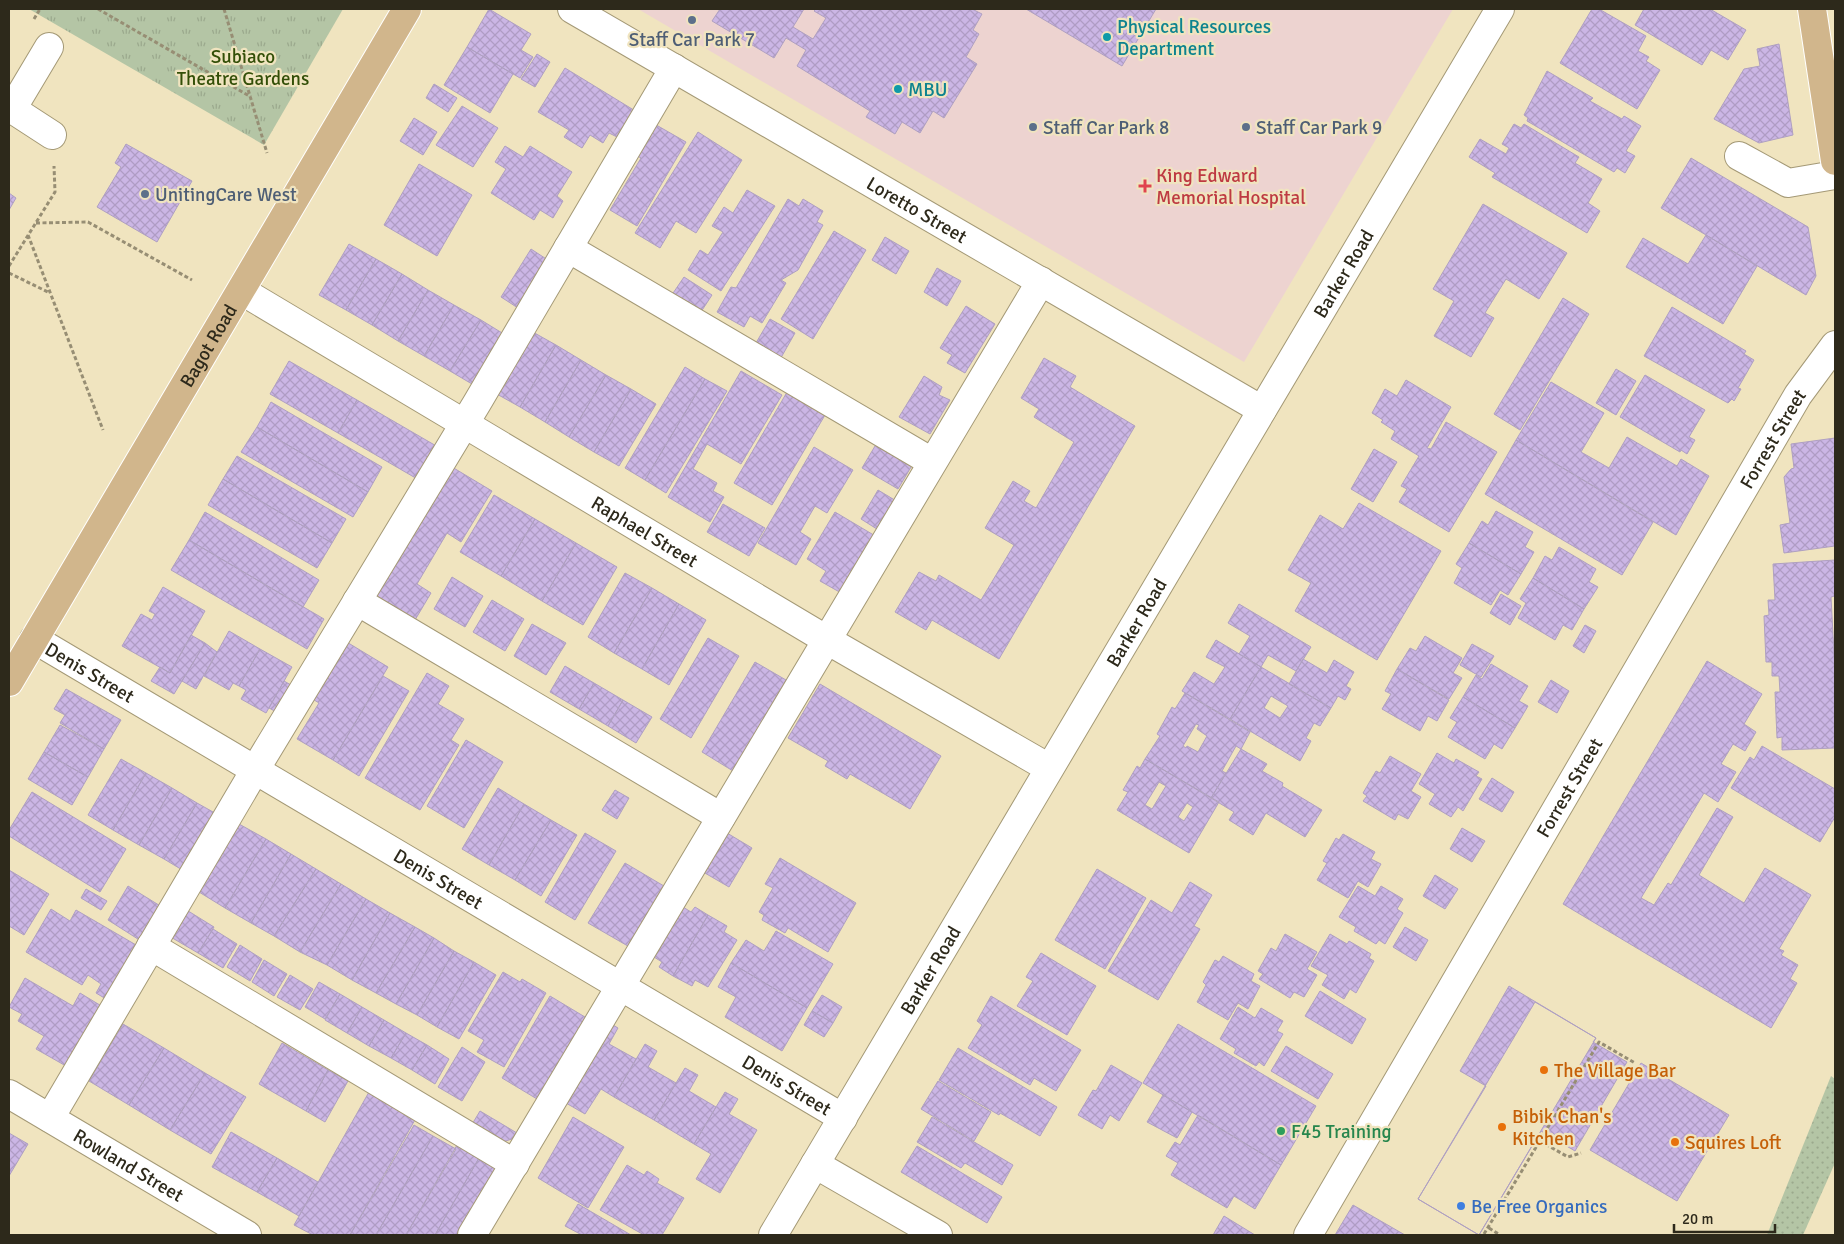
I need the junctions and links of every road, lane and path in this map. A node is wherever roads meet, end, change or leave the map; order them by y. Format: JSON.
{"nodes":[{"id":1,"x":98,"y":9,"type":"edge"},
{"id":2,"x":224,"y":9,"type":"edge"},
{"id":3,"x":407,"y":9,"type":"edge"},
{"id":4,"x":572,"y":9,"type":"edge"},
{"id":5,"x":1500,"y":9,"type":"edge"},
{"id":6,"x":1812,"y":9,"type":"edge"},
{"id":7,"x":49,"y":47,"type":"dead end"},
{"id":8,"x":674,"y":68,"type":"junction"},
{"id":9,"x":251,"y":98,"type":"junction"},
{"id":10,"x":52,"y":135,"type":"joint"},
{"id":11,"x":267,"y":152,"type":"dead end"},
{"id":12,"x":1739,"y":156,"type":"dead end"},
{"id":13,"x":1835,"y":161,"type":"edge"},
{"id":14,"x":1835,"y":175,"type":"edge"},
{"id":15,"x":36,"y":223,"type":"junction"},
{"id":16,"x":28,"y":236,"type":"junction"},
{"id":17,"x":568,"y":248,"type":"junction"},
{"id":18,"x":9,"y":266,"type":"edge"},
{"id":19,"x":9,"y":273,"type":"edge"},
{"id":20,"x":192,"y":280,"type":"dead end"},
{"id":21,"x":1040,"y":281,"type":"junction"},
{"id":22,"x":242,"y":290,"type":"junction"},
{"id":23,"x":50,"y":293,"type":"junction"},
{"id":24,"x":1831,"y":350,"type":"edge"},
{"id":25,"x":1262,"y":410,"type":"junction"},
{"id":26,"x":465,"y":424,"type":"junction"},
{"id":27,"x":103,"y":430,"type":"dead end"},
{"id":28,"x":932,"y":462,"type":"junction"},
{"id":29,"x":357,"y":601,"type":"junction"},
{"id":30,"x":34,"y":639,"type":"junction"},
{"id":31,"x":827,"y":640,"type":"junction"},
{"id":32,"x":9,"y":682,"type":"edge"},
{"id":33,"x":1049,"y":768,"type":"junction"},
{"id":34,"x":255,"y":770,"type":"junction"},
{"id":35,"x":721,"y":817,"type":"junction"},
{"id":36,"x":151,"y":946,"type":"junction"},
{"id":37,"x":620,"y":986,"type":"junction"},
{"id":38,"x":1635,"y":1063,"type":"dead end"},
{"id":39,"x":9,"y":1094,"type":"edge"},
{"id":40,"x":50,"y":1118,"type":"junction"},
{"id":41,"x":843,"y":1118,"type":"junction"},
{"id":42,"x":1581,"y":1153,"type":"dead end"},
{"id":43,"x":515,"y":1164,"type":"junction"},
{"id":44,"x":815,"y":1164,"type":"junction"},
{"id":45,"x":1489,"y":1228,"type":"junction"},
{"id":46,"x":1485,"y":1234,"type":"edge"},
{"id":47,"x":247,"y":1235,"type":"edge"},
{"id":48,"x":472,"y":1235,"type":"edge"},
{"id":49,"x":773,"y":1235,"type":"edge"},
{"id":50,"x":938,"y":1235,"type":"edge"},
{"id":51,"x":1308,"y":1235,"type":"edge"},
{"id":52,"x":1500,"y":1235,"type":"edge"}],
"edges":[{"from":1,"to":9,"type":"path"},
{"from":2,"to":9,"type":"path"},
{"from":3,"to":22,"type":"main road","name":"Bagot Road"},
{"from":4,"to":8,"type":"street","name":"Loretto Street"},
{"from":5,"to":25,"type":"street","name":"Barker Road"},
{"from":6,"to":13,"type":"main road"},
{"from":7,"to":10,"type":"street"},
{"from":8,"to":17,"type":"street"},
{"from":8,"to":21,"type":"street","name":"Loretto Street"},
{"from":9,"to":11,"type":"path"},
{"from":10,"to":15,"type":"path"},
{"from":12,"to":14,"type":"street"},
{"from":15,"to":16,"type":"path"},
{"from":15,"to":20,"type":"path"},
{"from":16,"to":18,"type":"path"},
{"from":16,"to":23,"type":"path"},
{"from":17,"to":26,"type":"street"},
{"from":17,"to":28,"type":"street"},
{"from":19,"to":23,"type":"path"},
{"from":21,"to":25,"type":"street","name":"Loretto Street"},
{"from":21,"to":28,"type":"street"},
{"from":22,"to":26,"type":"street","name":"Raphael Street"},
{"from":22,"to":30,"type":"main road","name":"Bagot Road"},
{"from":23,"to":27,"type":"path"},
{"from":24,"to":51,"type":"street","name":"Forrest Street"},
{"from":25,"to":33,"type":"street","name":"Barker Road"},
{"from":26,"to":29,"type":"street"},
{"from":26,"to":31,"type":"street","name":"Raphael Street"},
{"from":28,"to":31,"type":"street"},
{"from":29,"to":34,"type":"street"},
{"from":29,"to":35,"type":"street"},
{"from":30,"to":32,"type":"main road","name":"Bagot Road"},
{"from":30,"to":34,"type":"street","name":"Denis Street"},
{"from":31,"to":33,"type":"street","name":"Raphael Street"},
{"from":31,"to":35,"type":"street"},
{"from":33,"to":41,"type":"street","name":"Barker Road"},
{"from":34,"to":36,"type":"street"},
{"from":34,"to":37,"type":"street","name":"Denis Street"},
{"from":35,"to":37,"type":"street"},
{"from":36,"to":40,"type":"street"},
{"from":36,"to":43,"type":"street"},
{"from":37,"to":41,"type":"street","name":"Denis Street"},
{"from":37,"to":43,"type":"street"},
{"from":38,"to":45,"type":"path"},
{"from":39,"to":40,"type":"street","name":"Rowland Street"},
{"from":40,"to":47,"type":"street","name":"Rowland Street"},
{"from":41,"to":44,"type":"street","name":"Barker Road"},
{"from":42,"to":46,"type":"path"},
{"from":43,"to":48,"type":"street"},
{"from":44,"to":49,"type":"street","name":"Barker Road"},
{"from":44,"to":50,"type":"street"},
{"from":45,"to":46,"type":"path"},
{"from":45,"to":52,"type":"path"}]}
